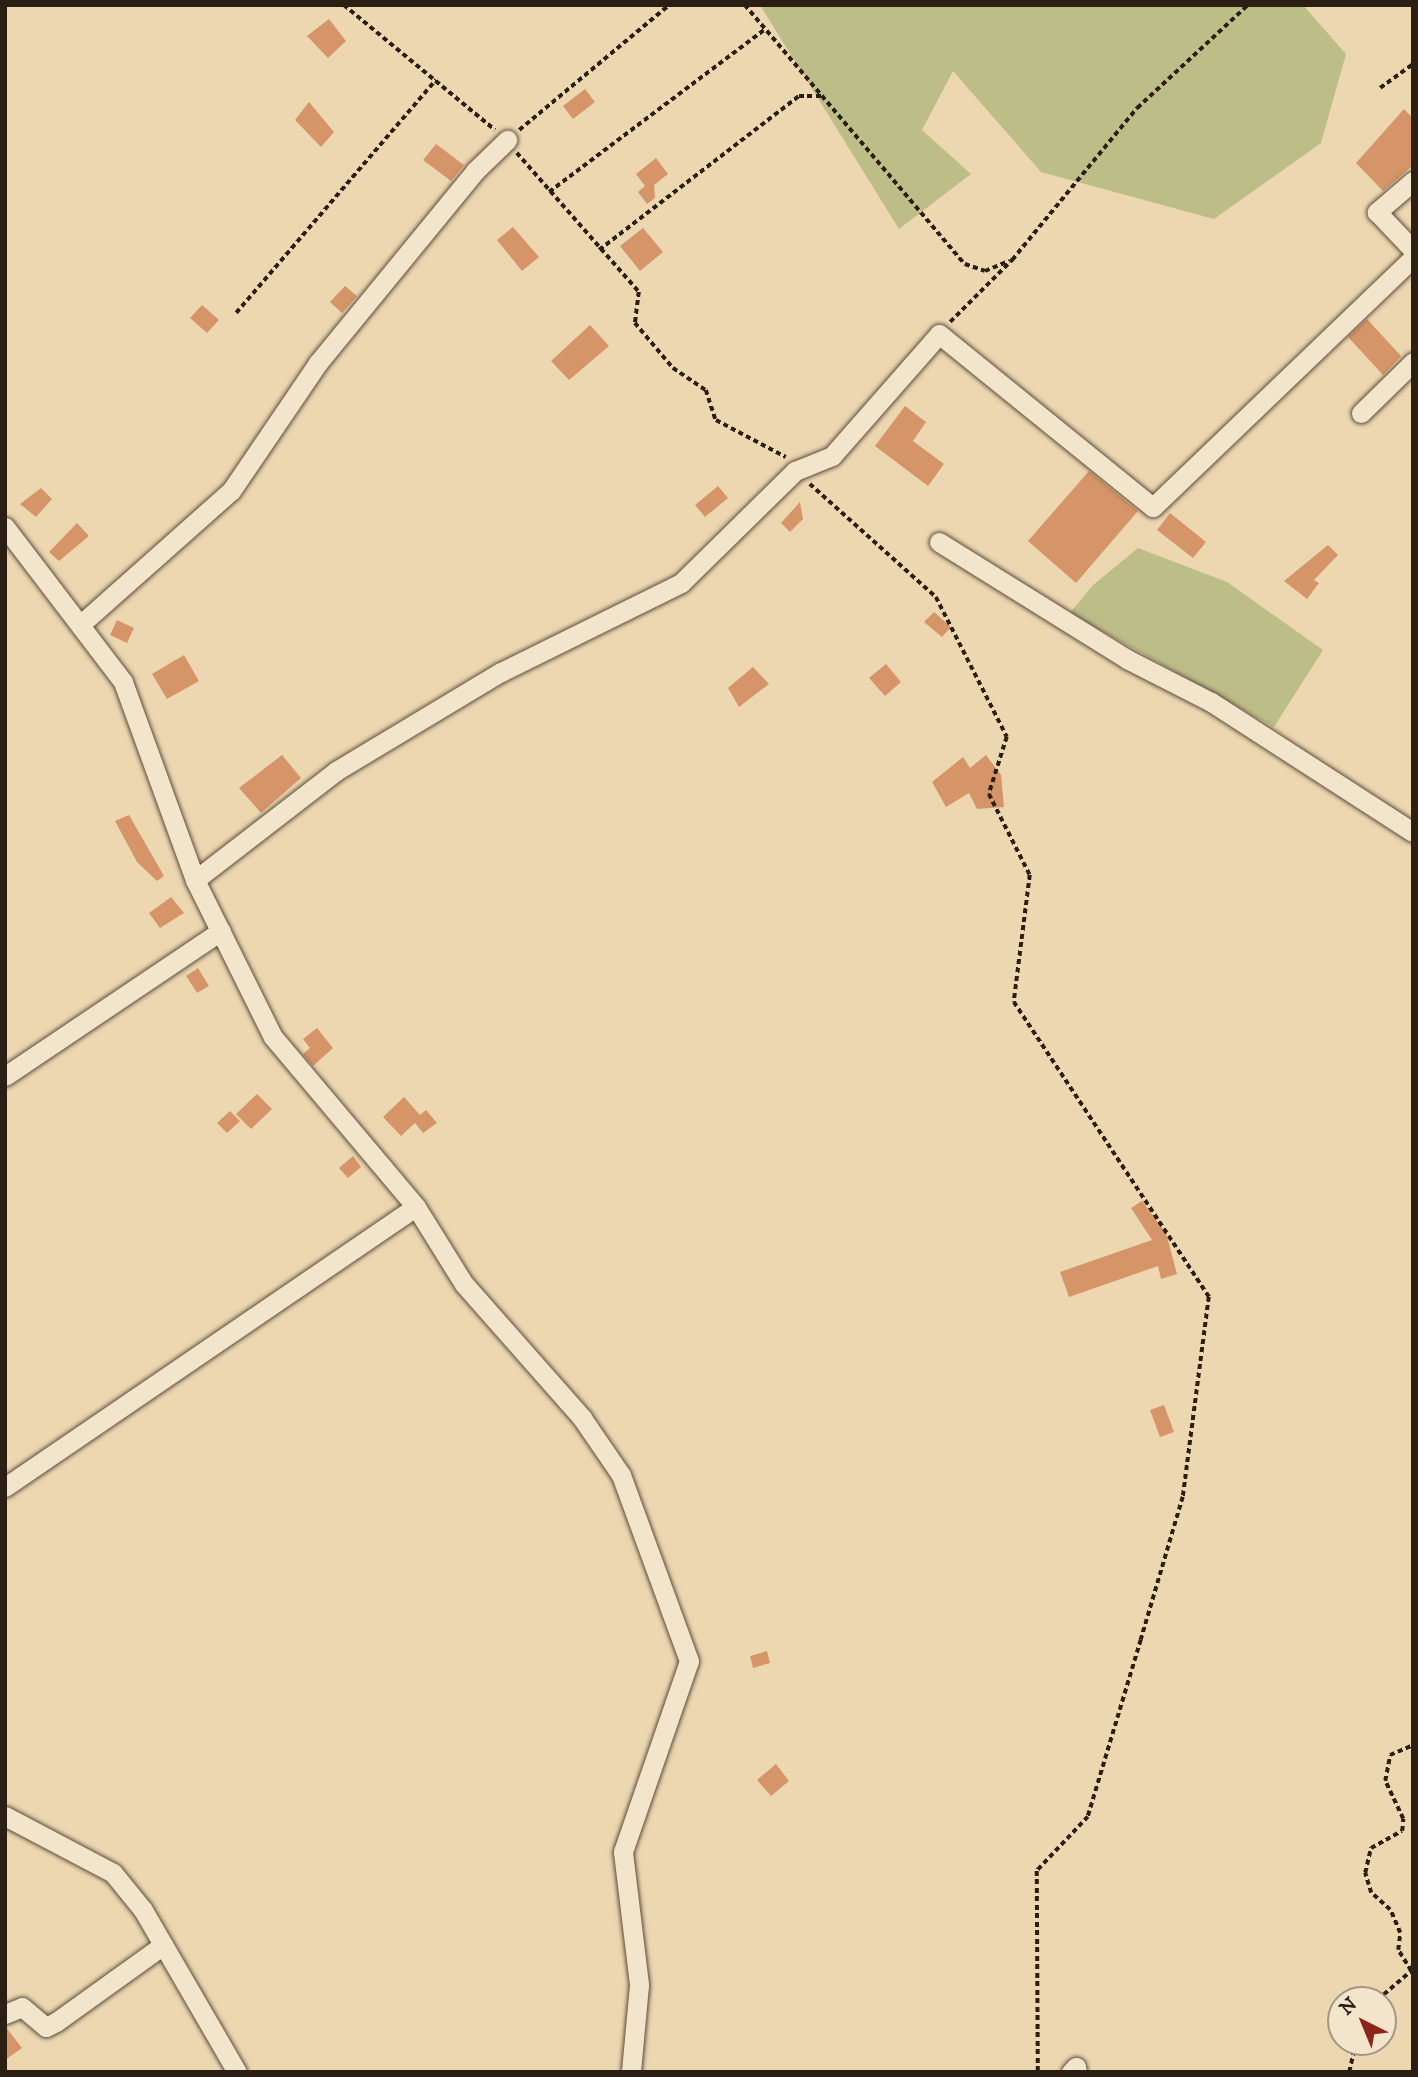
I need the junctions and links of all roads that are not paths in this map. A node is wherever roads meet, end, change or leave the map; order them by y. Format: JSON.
{"nodes":[{"id":1,"x":507,"y":140,"type":"road end"},
{"id":2,"x":1413,"y":181,"type":"edge"},
{"id":3,"x":1413,"y":250,"type":"edge"},
{"id":4,"x":1413,"y":258,"type":"edge"},
{"id":5,"x":1413,"y":362,"type":"edge"},
{"id":6,"x":1361,"y":413,"type":"dead end"},
{"id":7,"x":5,"y":527,"type":"edge"},
{"id":8,"x":939,"y":542,"type":"dead end"},
{"id":9,"x":81,"y":624,"type":"junction"},
{"id":10,"x":1413,"y":832,"type":"edge"},
{"id":11,"x":195,"y":880,"type":"junction"},
{"id":12,"x":221,"y":931,"type":"junction"},
{"id":13,"x":5,"y":1076,"type":"edge"},
{"id":14,"x":416,"y":1207,"type":"junction"},
{"id":15,"x":5,"y":1487,"type":"edge"},
{"id":16,"x":5,"y":1816,"type":"edge"},
{"id":17,"x":163,"y":1945,"type":"junction"},
{"id":18,"x":5,"y":2014,"type":"edge"},
{"id":19,"x":237,"y":2072,"type":"edge"},
{"id":20,"x":631,"y":2072,"type":"edge"},
{"id":21,"x":1071,"y":2072,"type":"edge"},
{"id":22,"x":1077,"y":2072,"type":"edge"}],
"edges":[{"from":1,"to":9,"type":"street"},
{"from":2,"to":3,"type":"street"},
{"from":4,"to":11,"type":"street"},
{"from":5,"to":6,"type":"street"},
{"from":7,"to":9,"type":"street"},
{"from":8,"to":10,"type":"street"},
{"from":9,"to":11,"type":"street"},
{"from":11,"to":12,"type":"street"},
{"from":12,"to":13,"type":"street"},
{"from":12,"to":14,"type":"street"},
{"from":14,"to":15,"type":"street"},
{"from":14,"to":20,"type":"street"},
{"from":16,"to":17,"type":"street"},
{"from":17,"to":18,"type":"street"},
{"from":17,"to":19,"type":"street"},
{"from":21,"to":22,"type":"street"}]}
